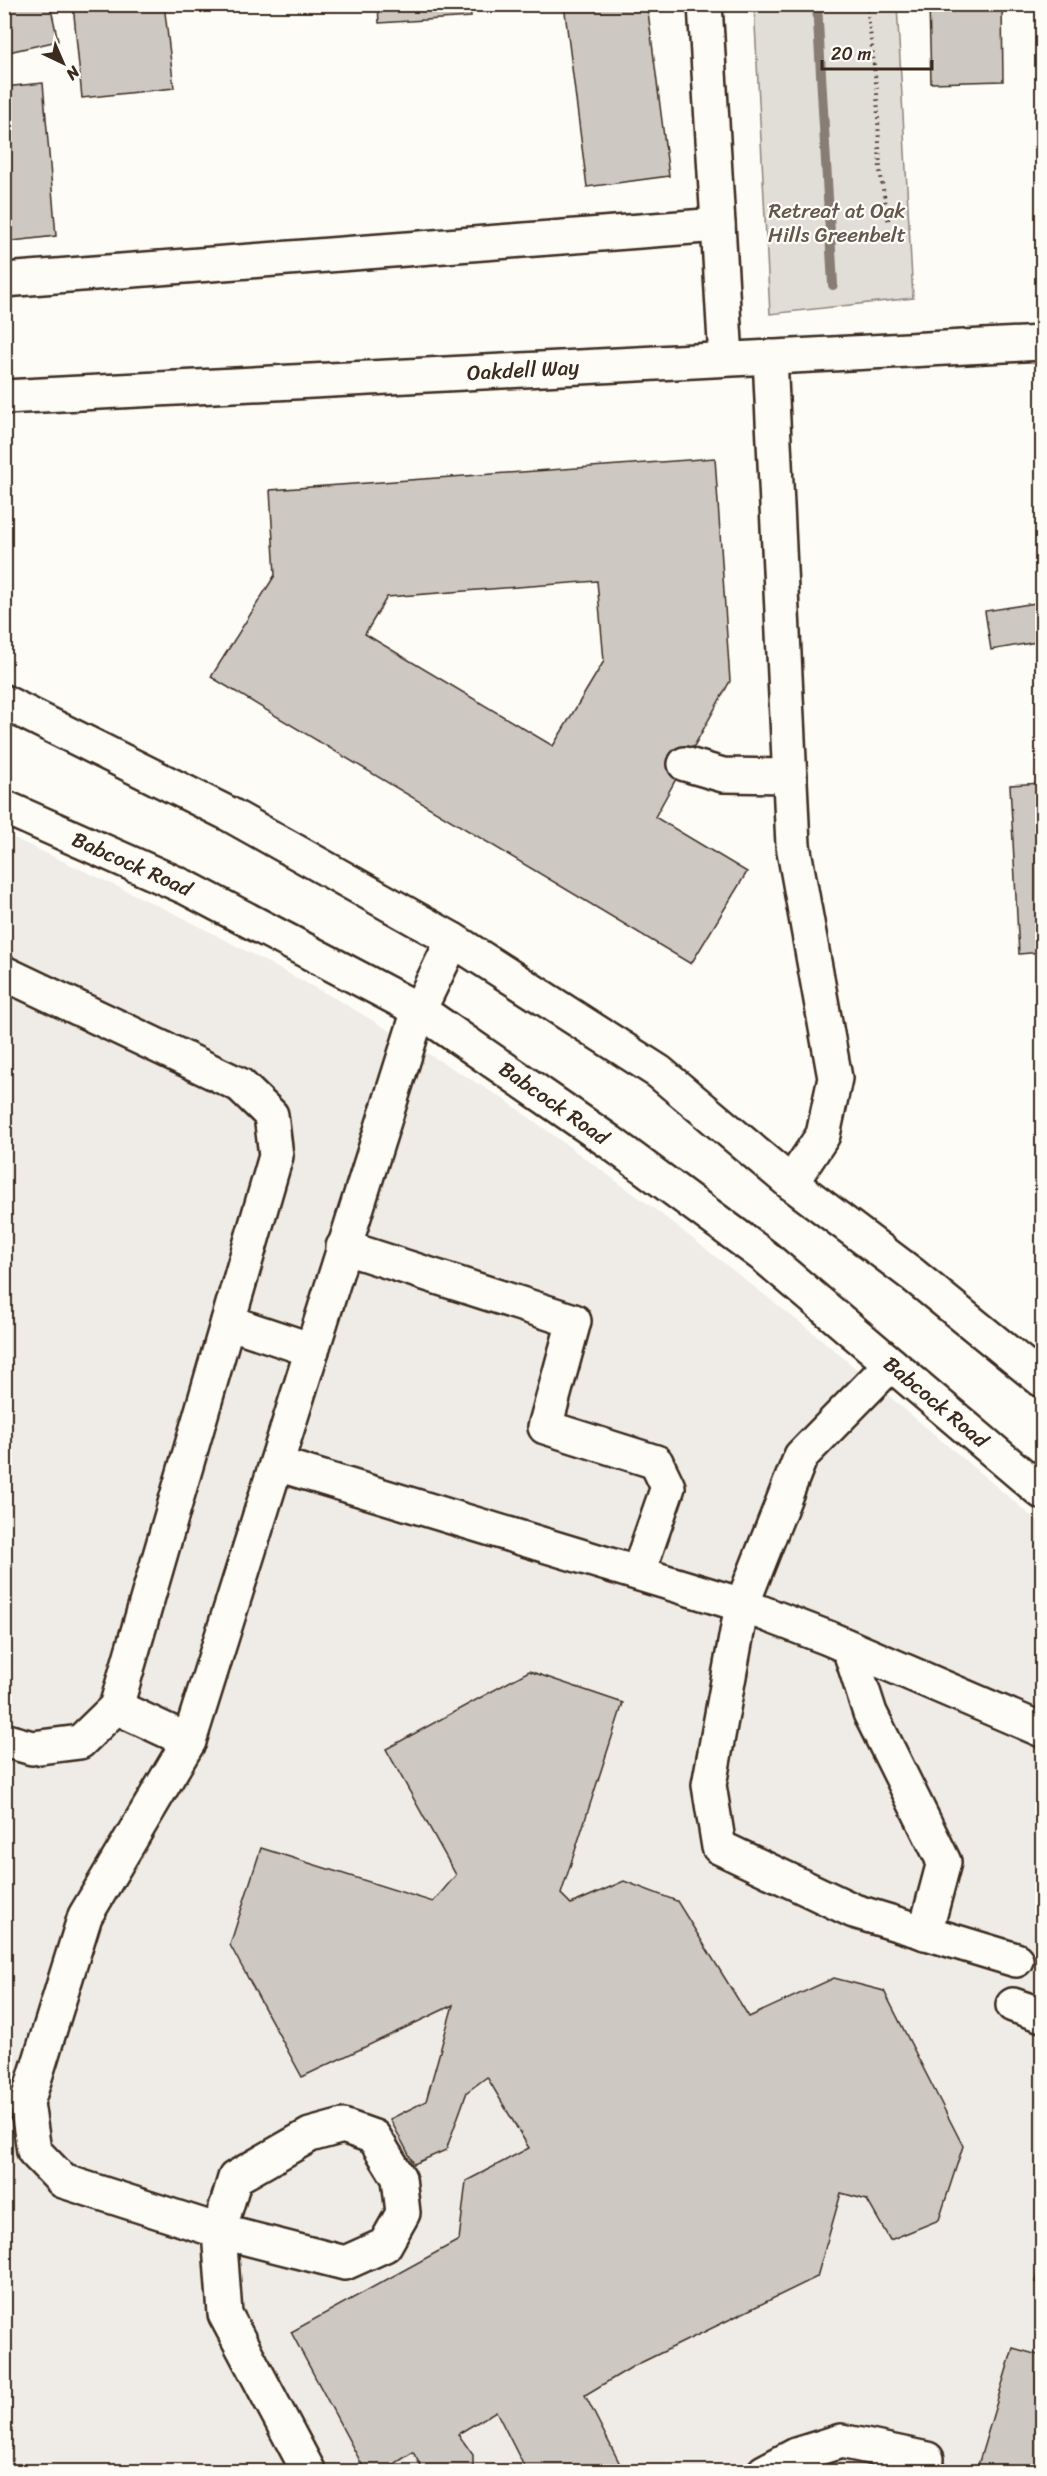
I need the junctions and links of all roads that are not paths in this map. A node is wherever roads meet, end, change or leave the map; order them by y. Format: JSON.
{"nodes":[{"id":1,"x":705,"y":4,"type":"edge"},
{"id":2,"x":718,"y":225,"type":"junction"},
{"id":3,"x":4,"y":280,"type":"edge"},
{"id":4,"x":1042,"y":343,"type":"edge"},
{"id":5,"x":770,"y":357,"type":"junction"},
{"id":6,"x":726,"y":359,"type":"junction"},
{"id":7,"x":4,"y":397,"type":"edge"},
{"id":8,"x":4,"y":702,"type":"edge"},
{"id":9,"x":685,"y":764,"type":"dead end"},
{"id":10,"x":790,"y":776,"type":"junction"},
{"id":11,"x":4,"y":807,"type":"edge"},
{"id":12,"x":453,"y":940,"type":"junction"},
{"id":13,"x":4,"y":973,"type":"edge"},
{"id":14,"x":419,"y":1010,"type":"junction"},
{"id":15,"x":791,"y":1183,"type":"junction"},
{"id":16,"x":343,"y":1247,"type":"junction"},
{"id":17,"x":228,"y":1322,"type":"junction"},
{"id":18,"x":312,"y":1350,"type":"junction"},
{"id":19,"x":891,"y":1364,"type":"junction"},
{"id":20,"x":1042,"y":1380,"type":"edge"},
{"id":21,"x":277,"y":1464,"type":"junction"},
{"id":22,"x":1042,"y":1492,"type":"edge"},
{"id":23,"x":638,"y":1573,"type":"junction"},
{"id":24,"x":742,"y":1605,"type":"junction"},
{"id":25,"x":849,"y":1648,"type":"junction"},
{"id":26,"x":116,"y":1707,"type":"junction"},
{"id":27,"x":1042,"y":1730,"type":"edge"},
{"id":28,"x":4,"y":1740,"type":"edge"},
{"id":29,"x":189,"y":1741,"type":"junction"},
{"id":30,"x":925,"y":1933,"type":"junction"},
{"id":31,"x":1016,"y":1960,"type":"dead end"},
{"id":32,"x":219,"y":2232,"type":"junction"},
{"id":33,"x":927,"y":2459,"type":"dead end"},
{"id":34,"x":309,"y":2472,"type":"edge"},
{"id":35,"x":764,"y":2472,"type":"edge"}],
"edges":[{"from":1,"to":2,"type":"main road"},
{"from":2,"to":3,"type":"main road"},
{"from":2,"to":6,"type":"main road"},
{"from":4,"to":5,"type":"main road","name":"Oakdell Way"},
{"from":5,"to":6,"type":"main road","name":"Oakdell Way"},
{"from":5,"to":10,"type":"main road"},
{"from":6,"to":7,"type":"main road","name":"Oakdell Way"},
{"from":8,"to":12,"type":"main road"},
{"from":9,"to":10,"type":"main road"},
{"from":10,"to":15,"type":"main road"},
{"from":11,"to":14,"type":"main road","name":"Babcock Road"},
{"from":12,"to":14,"type":"main road"},
{"from":12,"to":15,"type":"main road"},
{"from":13,"to":17,"type":"main road"},
{"from":14,"to":16,"type":"main road"},
{"from":14,"to":19,"type":"main road","name":"Babcock Road"},
{"from":15,"to":20,"type":"main road"},
{"from":16,"to":18,"type":"main road"},
{"from":16,"to":23,"type":"main road"},
{"from":17,"to":18,"type":"main road"},
{"from":17,"to":26,"type":"main road"},
{"from":18,"to":21,"type":"main road"},
{"from":19,"to":22,"type":"main road","name":"Babcock Road"},
{"from":19,"to":24,"type":"main road"},
{"from":21,"to":23,"type":"main road"},
{"from":21,"to":29,"type":"main road"},
{"from":23,"to":24,"type":"main road"},
{"from":24,"to":25,"type":"main road"},
{"from":24,"to":30,"type":"main road"},
{"from":25,"to":27,"type":"main road"},
{"from":25,"to":30,"type":"main road"},
{"from":26,"to":28,"type":"main road"},
{"from":26,"to":29,"type":"main road"},
{"from":29,"to":32,"type":"main road"},
{"from":30,"to":31,"type":"main road"},
{"from":32,"to":32,"type":"main road"},
{"from":32,"to":34,"type":"main road"},
{"from":33,"to":35,"type":"main road"}]}
